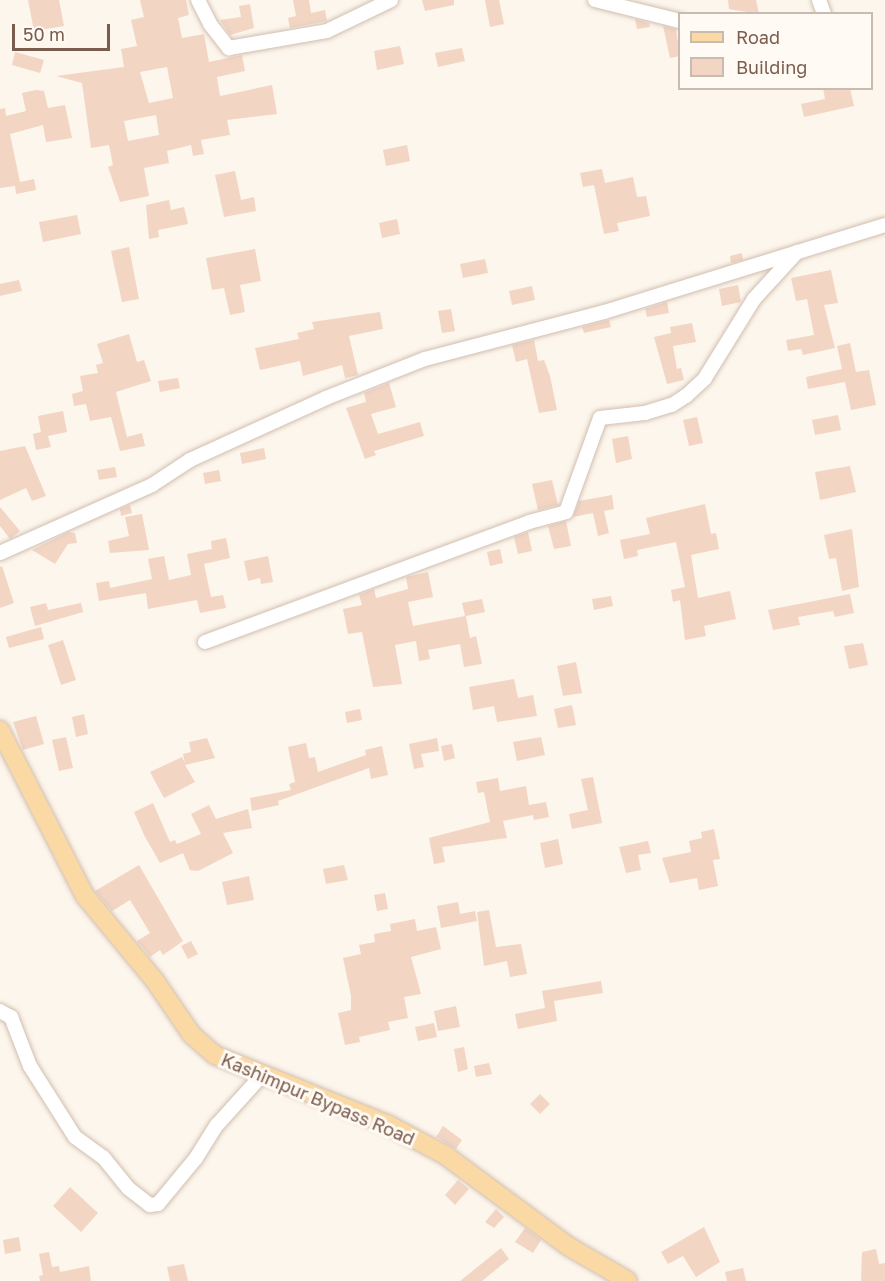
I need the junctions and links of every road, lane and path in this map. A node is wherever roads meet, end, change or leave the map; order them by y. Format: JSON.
{"nodes":[{"id":1,"x":198,"y":0,"type":"edge"},
{"id":2,"x":391,"y":0,"type":"edge"},
{"id":3,"x":595,"y":0,"type":"edge"},
{"id":4,"x":678,"y":21,"type":"edge"},
{"id":5,"x":885,"y":225,"type":"edge"},
{"id":6,"x":798,"y":251,"type":"junction"},
{"id":7,"x":0,"y":554,"type":"edge"},
{"id":8,"x":205,"y":642,"type":"dead end"},
{"id":9,"x":0,"y":730,"type":"edge"},
{"id":10,"x":0,"y":1011,"type":"edge"},
{"id":11,"x":262,"y":1075,"type":"junction"},
{"id":12,"x":628,"y":1281,"type":"edge"}],
"edges":[{"from":1,"to":2,"type":"street"},
{"from":3,"to":4,"type":"street"},
{"from":5,"to":6,"type":"street"},
{"from":6,"to":7,"type":"street"},
{"from":6,"to":8,"type":"street"},
{"from":9,"to":11,"type":"main road","name":"Kashimpur Bypass Road"},
{"from":10,"to":11,"type":"street"},
{"from":11,"to":12,"type":"main road","name":"Kashimpur Bypass Road"}]}
